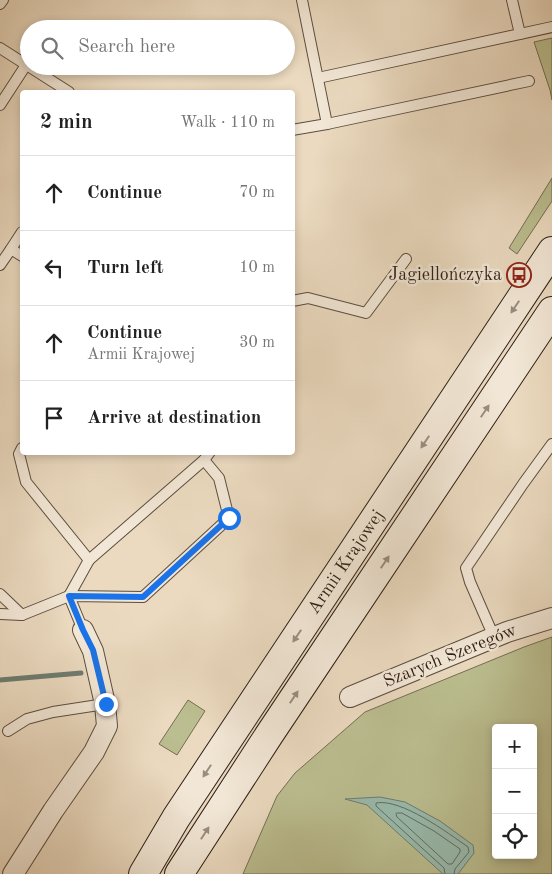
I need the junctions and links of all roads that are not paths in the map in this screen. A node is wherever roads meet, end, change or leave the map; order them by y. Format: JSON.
{"nodes":[{"id":1,"x":3,"y":0,"type":"edge"},
{"id":2,"x":302,"y":0,"type":"edge"},
{"id":3,"x":512,"y":0,"type":"edge"},
{"id":4,"x":0,"y":4,"type":"edge"},
{"id":5,"x":552,"y":26,"type":"edge"},
{"id":6,"x":520,"y":34,"type":"junction"},
{"id":7,"x":0,"y":48,"type":"edge"},
{"id":8,"x":20,"y":61,"type":"edge"},
{"id":9,"x":20,"y":74,"type":"edge"},
{"id":10,"x":42,"y":75,"type":"edge"},
{"id":11,"x":318,"y":78,"type":"junction"},
{"id":12,"x":529,"y":81,"type":"dead end"},
{"id":13,"x":66,"y":90,"type":"edge"},
{"id":14,"x":0,"y":105,"type":"edge"},
{"id":15,"x":326,"y":124,"type":"junction"},
{"id":16,"x":295,"y":129,"type":"edge"},
{"id":17,"x":20,"y":235,"type":"edge"},
{"id":18,"x":12,"y":249,"type":"junction"},
{"id":19,"x":552,"y":251,"type":"edge"},
{"id":20,"x":20,"y":255,"type":"edge"},
{"id":21,"x":406,"y":258,"type":"dead end"},
{"id":22,"x":0,"y":265,"type":"edge"},
{"id":23,"x":295,"y":300,"type":"edge"},
{"id":24,"x":552,"y":310,"type":"edge"},
{"id":25,"x":552,"y":444,"type":"edge"},
{"id":26,"x":20,"y":451,"type":"edge"},
{"id":27,"x":207,"y":456,"type":"edge"},
{"id":28,"x":89,"y":560,"type":"junction"},
{"id":29,"x":0,"y":594,"type":"edge"},
{"id":30,"x":69,"y":596,"type":"junction"},
{"id":31,"x":0,"y":614,"type":"edge"},
{"id":32,"x":22,"y":615,"type":"junction"},
{"id":33,"x":552,"y":618,"type":"edge"},
{"id":34,"x":83,"y":630,"type":"joint"},
{"id":35,"x":494,"y":637,"type":"junction"},
{"id":36,"x":350,"y":697,"type":"dead end"},
{"id":37,"x":106,"y":704,"type":"junction"},
{"id":38,"x":8,"y":731,"type":"dead end"},
{"id":39,"x":13,"y":874,"type":"edge"},
{"id":40,"x":143,"y":874,"type":"edge"},
{"id":41,"x":179,"y":874,"type":"edge"}],
"edges":[{"from":1,"to":4,"type":"lane"},
{"from":2,"to":11,"type":"lane"},
{"from":3,"to":6,"type":"lane"},
{"from":5,"to":6,"type":"lane"},
{"from":6,"to":11,"type":"lane"},
{"from":7,"to":8,"type":"lane"},
{"from":9,"to":14,"type":"lane"},
{"from":10,"to":13,"type":"lane"},
{"from":11,"to":15,"type":"lane"},
{"from":12,"to":15,"type":"lane"},
{"from":15,"to":16,"type":"lane"},
{"from":17,"to":18,"type":"lane"},
{"from":18,"to":20,"type":"lane"},
{"from":18,"to":22,"type":"lane"},
{"from":19,"to":40,"type":"main road","name":"Armii Krajowej","one_way":true},
{"from":21,"to":23,"type":"lane"},
{"from":41,"to":24,"type":"main road","name":"Armii Krajowej","one_way":true},
{"from":25,"to":35,"type":"lane"},
{"from":26,"to":28,"type":"lane"},
{"from":27,"to":28,"type":"lane"},
{"from":27,"to":30,"type":"lane"},
{"from":28,"to":30,"type":"lane"},
{"from":29,"to":32,"type":"lane"},
{"from":30,"to":32,"type":"lane"},
{"from":30,"to":34,"type":"lane"},
{"from":31,"to":32,"type":"lane"},
{"from":33,"to":35,"type":"street","name":"Szarych Szeregów"},
{"from":34,"to":37,"type":"street"},
{"from":35,"to":36,"type":"street","name":"Szarych Szeregów"},
{"from":37,"to":38,"type":"lane"},
{"from":37,"to":39,"type":"street"}]}
